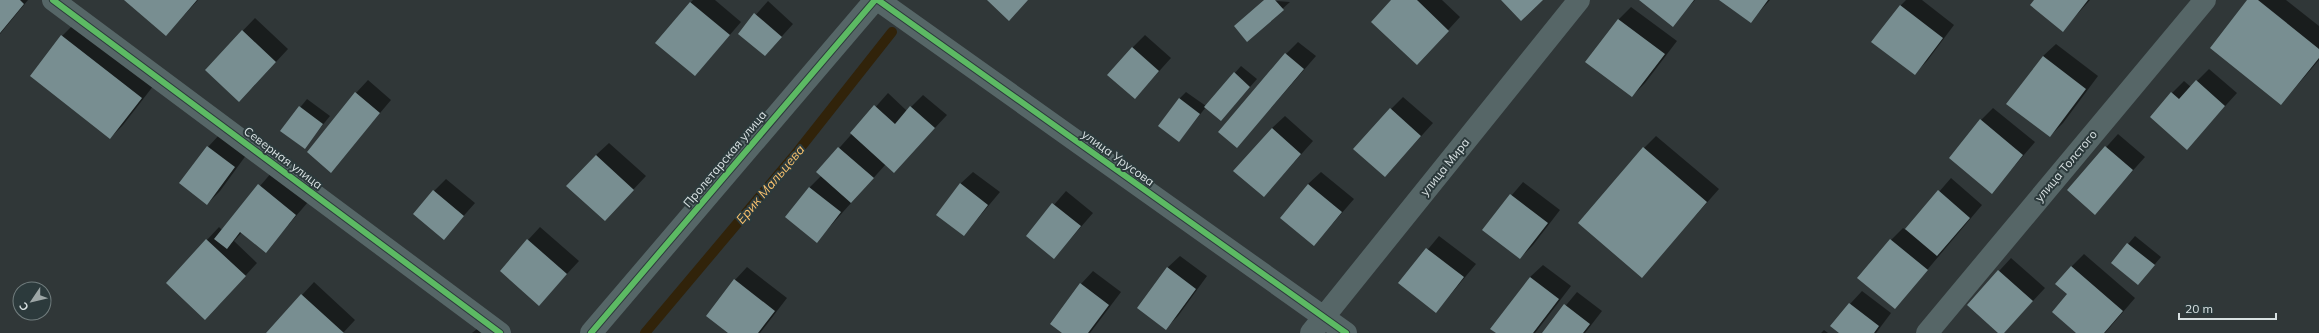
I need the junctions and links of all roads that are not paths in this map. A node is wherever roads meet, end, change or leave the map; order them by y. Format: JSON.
{"nodes":[{"id":1,"x":53,"y":0,"type":"edge"},
{"id":2,"x":875,"y":0,"type":"edge"},
{"id":3,"x":878,"y":0,"type":"edge"},
{"id":4,"x":1579,"y":0,"type":"edge"},
{"id":5,"x":2205,"y":0,"type":"edge"},
{"id":6,"x":1317,"y":326,"type":"edge"},
{"id":7,"x":500,"y":333,"type":"edge"},
{"id":8,"x":591,"y":333,"type":"edge"},
{"id":9,"x":1346,"y":333,"type":"edge"},
{"id":10,"x":1927,"y":333,"type":"edge"}],
"edges":[{"from":1,"to":7,"type":"street","name":"Северная улица"},
{"from":2,"to":8,"type":"street","name":"Пролетарская улица"},
{"from":3,"to":6,"type":"street","name":"улица Урусова"},
{"from":4,"to":6,"type":"street","name":"улица Мира"},
{"from":5,"to":10,"type":"street","name":"улица Толстого"},
{"from":6,"to":9,"type":"street","name":"улица Урусова"}]}
